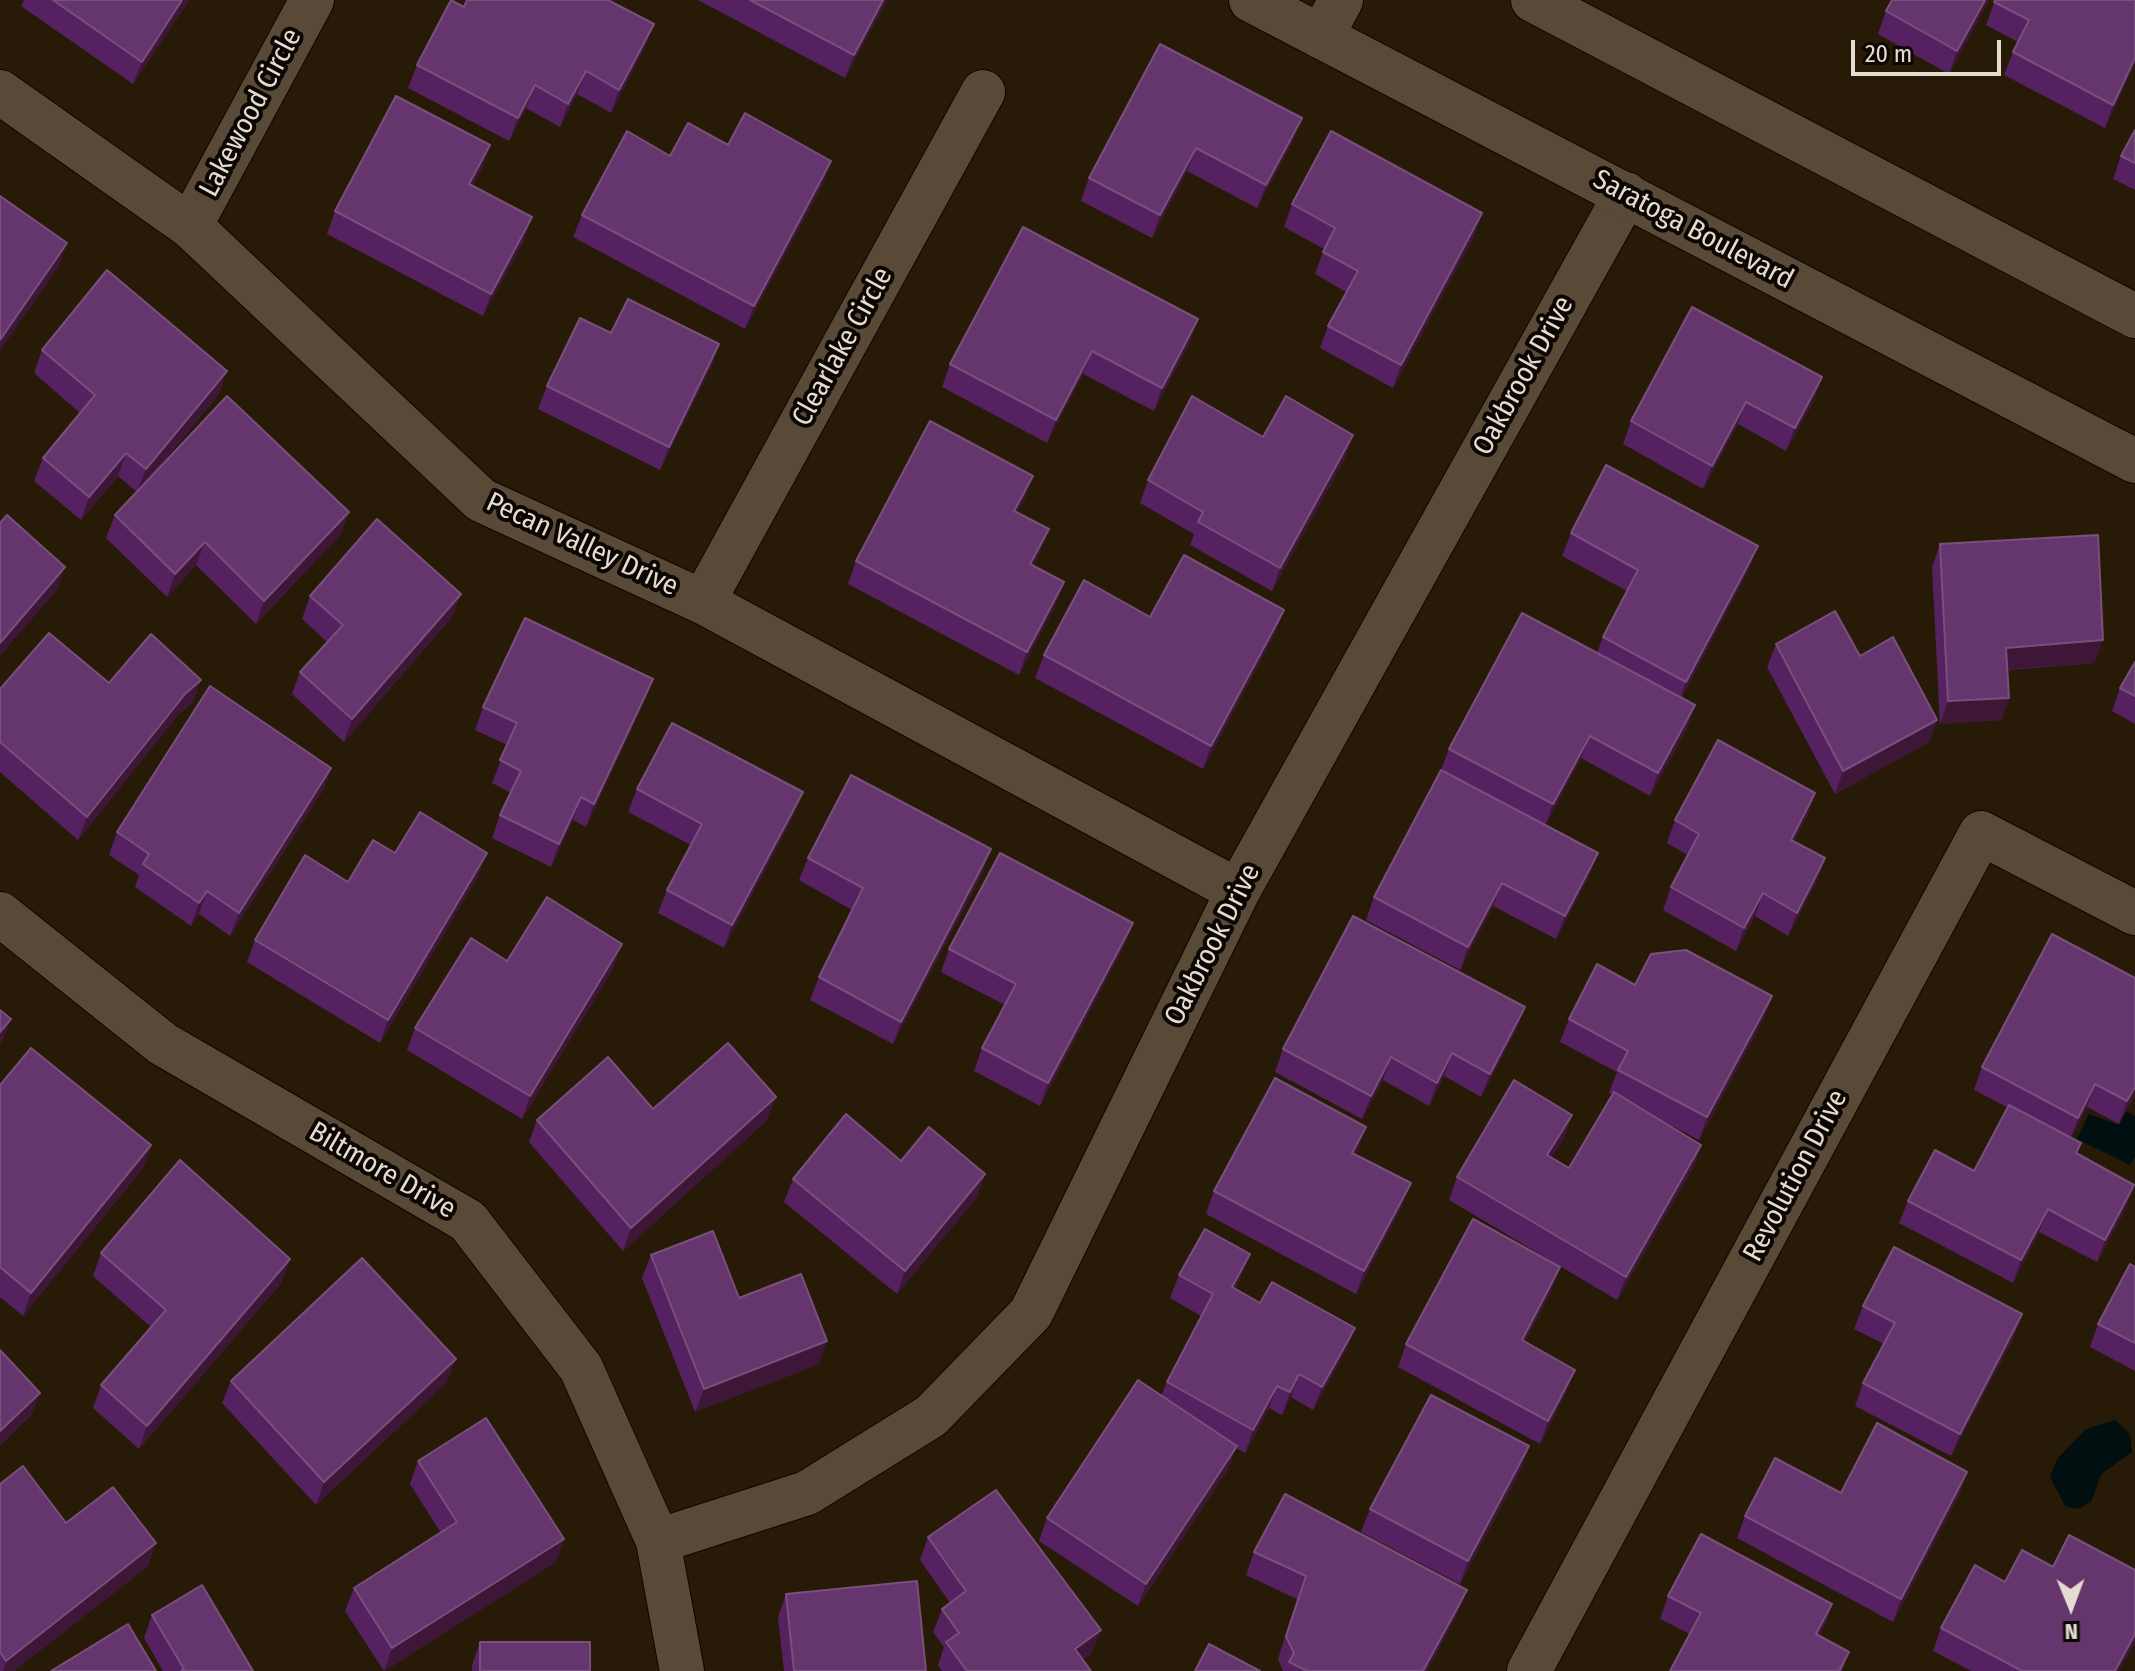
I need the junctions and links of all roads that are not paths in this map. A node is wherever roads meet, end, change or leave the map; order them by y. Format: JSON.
{"nodes":[{"id":1,"x":312,"y":0,"type":"edge"},
{"id":2,"x":1251,"y":0,"type":"edge"},
{"id":3,"x":1533,"y":0,"type":"edge"},
{"id":4,"x":1331,"y":18,"type":"edge"},
{"id":5,"x":0,"y":92,"type":"edge"},
{"id":6,"x":983,"y":92,"type":"dead end"},
{"id":7,"x":1626,"y":194,"type":"junction"},
{"id":8,"x":190,"y":226,"type":"junction"},
{"id":9,"x":2135,"y":316,"type":"edge"},
{"id":10,"x":2135,"y":461,"type":"edge"},
{"id":11,"x":703,"y":602,"type":"junction"},
{"id":12,"x":1238,"y":891,"type":"junction"},
{"id":13,"x":2135,"y":913,"type":"edge"},
{"id":14,"x":0,"y":914,"type":"edge"},
{"id":15,"x":658,"y":1541,"type":"junction"},
{"id":16,"x":682,"y":1671,"type":"edge"},
{"id":17,"x":1529,"y":1671,"type":"edge"}],
"edges":[{"from":1,"to":8,"type":"street","name":"Lakewood Circle"},
{"from":2,"to":4,"type":"street","name":"Saratoga Boulevard"},
{"from":3,"to":9,"type":"street"},
{"from":4,"to":7,"type":"street","name":"Saratoga Boulevard"},
{"from":5,"to":8,"type":"street","name":"Pecan Valley Drive"},
{"from":6,"to":11,"type":"street","name":"Clearlake Circle"},
{"from":7,"to":10,"type":"street","name":"Saratoga Boulevard"},
{"from":7,"to":12,"type":"street","name":"Oakbrook Drive"},
{"from":8,"to":11,"type":"street","name":"Pecan Valley Drive"},
{"from":11,"to":12,"type":"street","name":"Pecan Valley Drive"},
{"from":12,"to":15,"type":"street","name":"Oakbrook Drive"},
{"from":13,"to":17,"type":"street","name":"Revolution Drive"},
{"from":14,"to":15,"type":"street","name":"Biltmore Drive"},
{"from":15,"to":16,"type":"street","name":"Biltmore Drive"}]}
